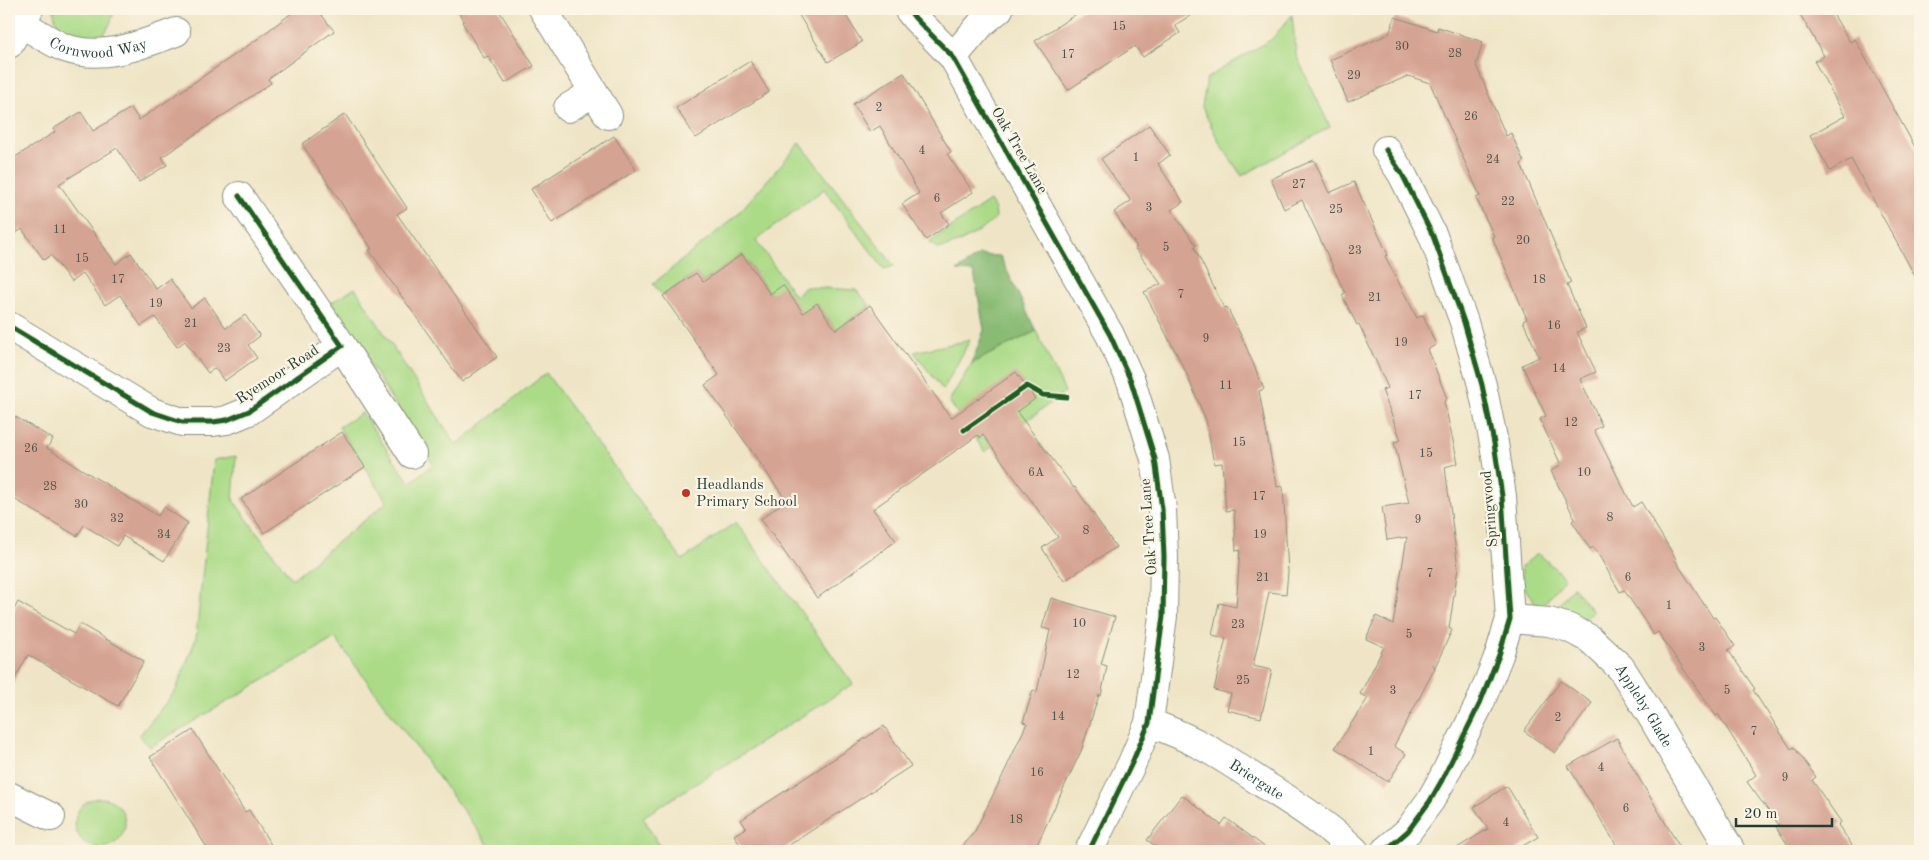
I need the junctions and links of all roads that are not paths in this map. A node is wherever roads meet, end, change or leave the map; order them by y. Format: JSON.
{"nodes":[{"id":1,"x":542,"y":9,"type":"edge"},
{"id":2,"x":908,"y":9,"type":"edge"},
{"id":3,"x":999,"y":9,"type":"edge"},
{"id":4,"x":20,"y":25,"type":"edge"},
{"id":5,"x":176,"y":32,"type":"dead end"},
{"id":6,"x":953,"y":57,"type":"junction"},
{"id":7,"x":568,"y":108,"type":"dead end"},
{"id":8,"x":1386,"y":150,"type":"dead end"},
{"id":9,"x":239,"y":196,"type":"dead end"},
{"id":10,"x":9,"y":326,"type":"edge"},
{"id":11,"x":342,"y":346,"type":"junction"},
{"id":12,"x":412,"y":454,"type":"dead end"},
{"id":13,"x":1510,"y":619,"type":"junction"},
{"id":14,"x":1149,"y":723,"type":"junction"},
{"id":15,"x":9,"y":796,"type":"edge"},
{"id":16,"x":51,"y":817,"type":"dead end"},
{"id":17,"x":1089,"y":851,"type":"edge"},
{"id":18,"x":1355,"y":851,"type":"edge"},
{"id":19,"x":1385,"y":851,"type":"edge"},
{"id":20,"x":1731,"y":851,"type":"edge"}],
"edges":[{"from":1,"to":7,"type":"street"},
{"from":2,"to":6,"type":"street","name":"Oak Tree Lane"},
{"from":3,"to":6,"type":"street"},
{"from":4,"to":5,"type":"street","name":"Cornwood Way"},
{"from":6,"to":14,"type":"street","name":"Oak Tree Lane"},
{"from":8,"to":13,"type":"street","name":"Springwood"},
{"from":9,"to":11,"type":"street","name":"Ryemoor Road"},
{"from":10,"to":11,"type":"street","name":"Ryemoor Road"},
{"from":11,"to":12,"type":"street","name":"Ryemoor Road"},
{"from":13,"to":19,"type":"street","name":"Springwood"},
{"from":13,"to":20,"type":"street","name":"Appleby Glade"},
{"from":14,"to":17,"type":"street","name":"Oak Tree Lane"},
{"from":14,"to":18,"type":"street","name":"Briergate"},
{"from":15,"to":16,"type":"street"}]}
